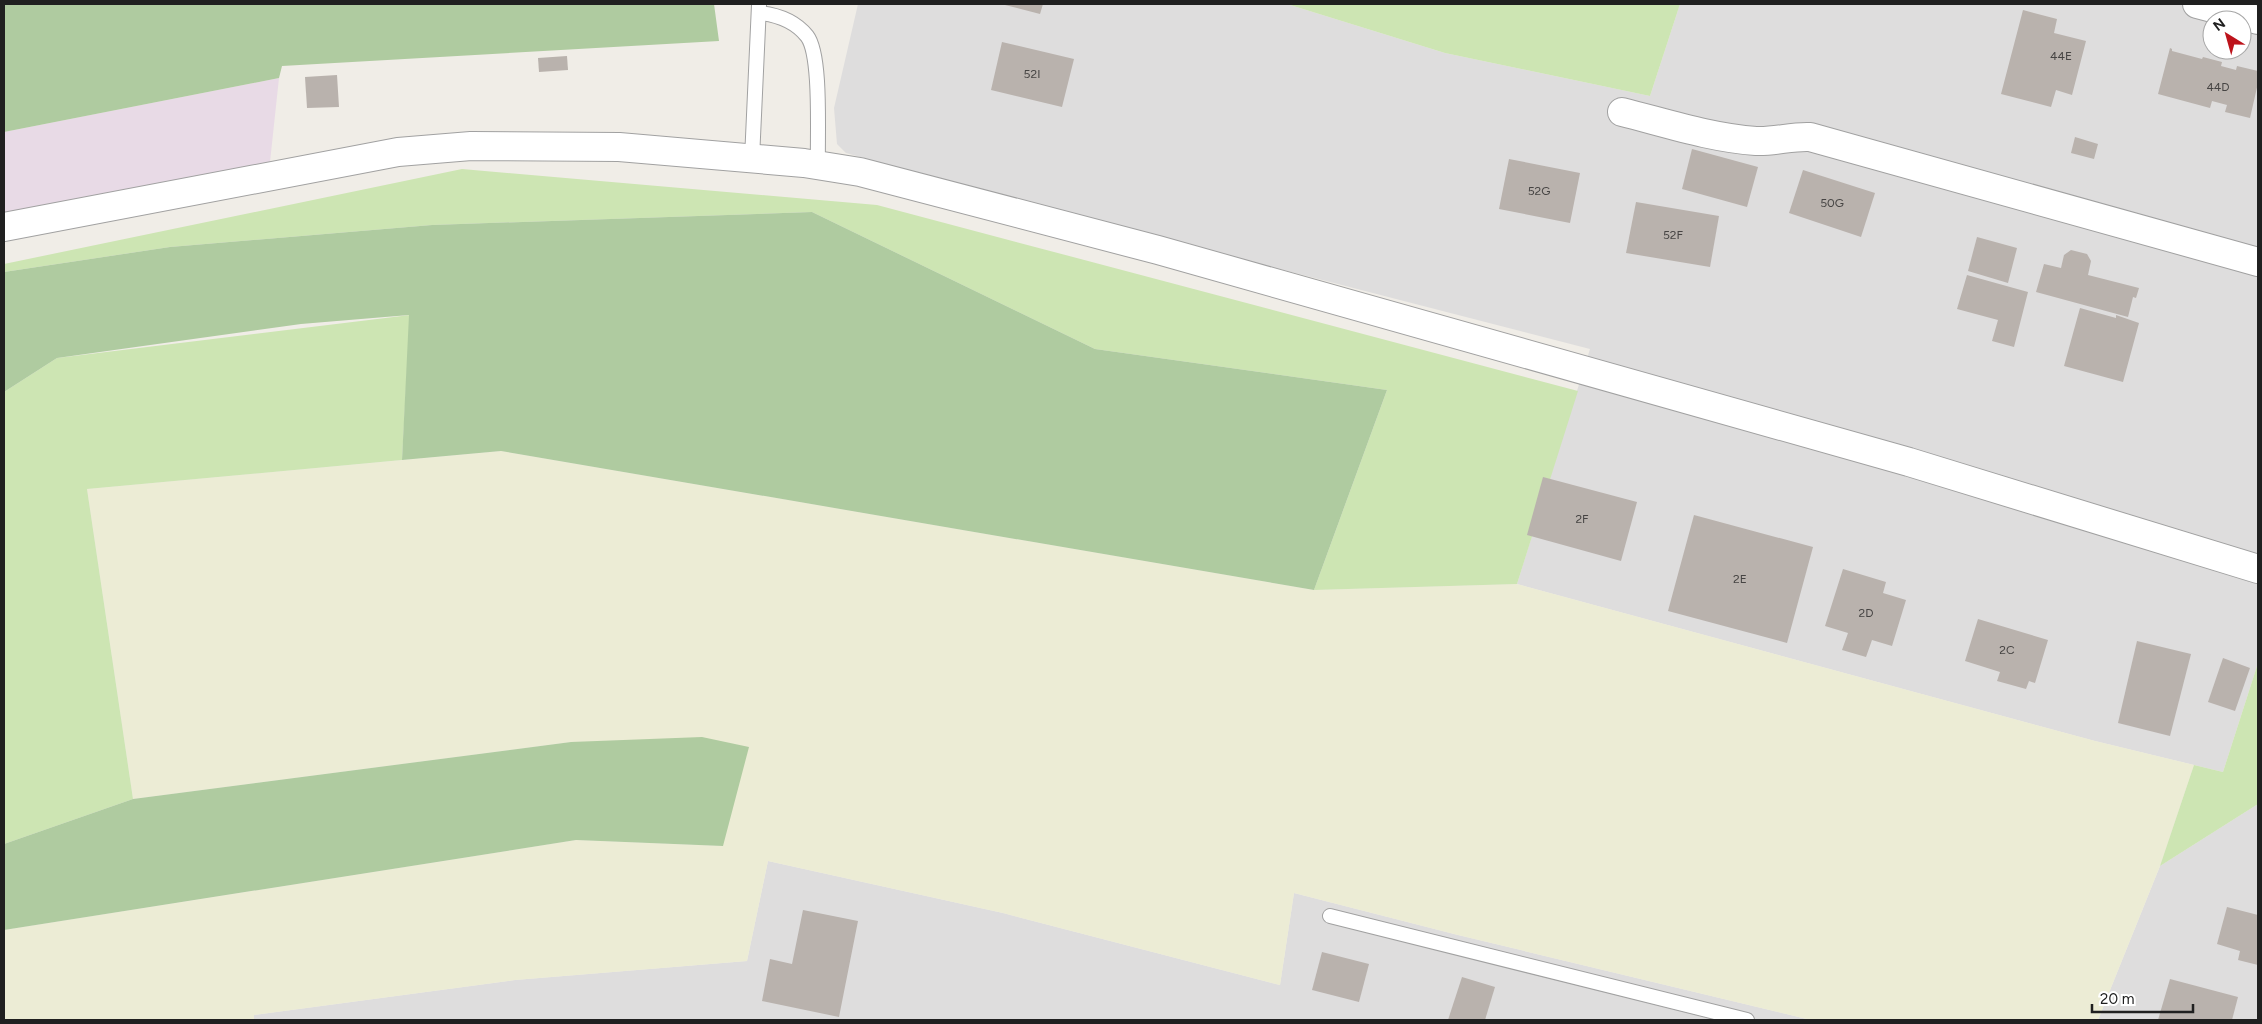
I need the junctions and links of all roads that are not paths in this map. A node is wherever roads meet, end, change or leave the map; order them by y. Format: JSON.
{"nodes":[{"id":1,"x":2198,"y":4,"type":"edge"},
{"id":2,"x":759,"y":8,"type":"edge"},
{"id":3,"x":2258,"y":20,"type":"edge"},
{"id":4,"x":1622,"y":112,"type":"dead end"},
{"id":5,"x":752,"y":159,"type":"junction"},
{"id":6,"x":818,"y":166,"type":"junction"},
{"id":7,"x":4,"y":227,"type":"edge"},
{"id":8,"x":2258,"y":262,"type":"edge"},
{"id":9,"x":2258,"y":569,"type":"edge"},
{"id":10,"x":1330,"y":916,"type":"dead end"},
{"id":11,"x":1747,"y":1020,"type":"edge"}],
"edges":[{"from":1,"to":3,"type":"street"},
{"from":2,"to":5,"type":"lane"},
{"from":2,"to":6,"type":"lane"},
{"from":4,"to":8,"type":"street"},
{"from":5,"to":6,"type":"street"},
{"from":5,"to":7,"type":"street"},
{"from":6,"to":9,"type":"street"},
{"from":10,"to":11,"type":"lane"}]}
